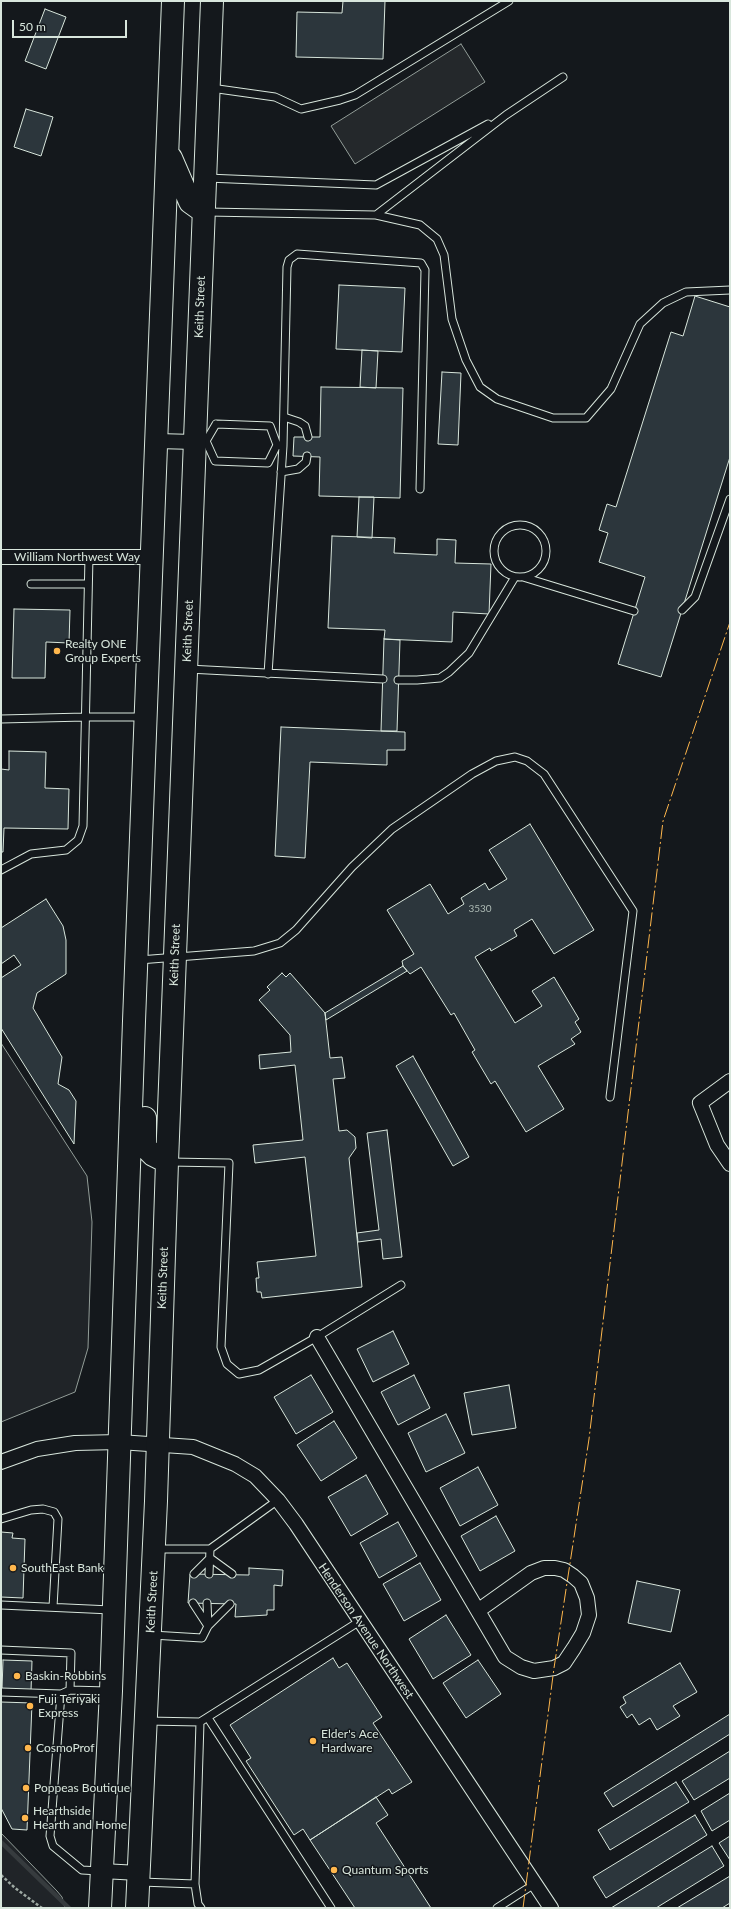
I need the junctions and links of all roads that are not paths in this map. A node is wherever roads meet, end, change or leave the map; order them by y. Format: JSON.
{"nodes":[{"id":1,"x":173,"y":1,"type":"edge"},
{"id":2,"x":212,"y":1,"type":"edge"},
{"id":3,"x":509,"y":1,"type":"edge"},
{"id":4,"x":563,"y":77,"type":"dead end"},
{"id":5,"x":209,"y":88,"type":"junction"},
{"id":6,"x":506,"y":115,"type":"junction"},
{"id":7,"x":168,"y":149,"type":"junction"},
{"id":8,"x":205,"y":178,"type":"junction"},
{"id":9,"x":204,"y":212,"type":"junction"},
{"id":10,"x":376,"y":215,"type":"junction"},
{"id":11,"x":730,"y":290,"type":"edge"},
{"id":12,"x":284,"y":417,"type":"junction"},
{"id":13,"x":308,"y":437,"type":"dead end"},
{"id":14,"x":157,"y":441,"type":"junction"},
{"id":15,"x":200,"y":441,"type":"junction"},
{"id":16,"x":280,"y":446,"type":"junction"},
{"id":17,"x":307,"y":456,"type":"dead end"},
{"id":18,"x":281,"y":472,"type":"junction"},
{"id":19,"x":420,"y":489,"type":"dead end"},
{"id":20,"x":730,"y":499,"type":"edge"},
{"id":21,"x":1,"y":556,"type":"edge"},
{"id":22,"x":89,"y":557,"type":"junction"},
{"id":23,"x":152,"y":557,"type":"junction"},
{"id":24,"x":515,"y":577,"type":"junction"},
{"id":25,"x":523,"y":577,"type":"junction"},
{"id":26,"x":31,"y":584,"type":"dead end"},
{"id":27,"x":88,"y":584,"type":"junction"},
{"id":28,"x":682,"y":610,"type":"dead end"},
{"id":29,"x":634,"y":611,"type":"dead end"},
{"id":30,"x":186,"y":669,"type":"junction"},
{"id":31,"x":268,"y":674,"type":"junction"},
{"id":32,"x":383,"y":680,"type":"dead end"},
{"id":33,"x":398,"y":680,"type":"dead end"},
{"id":34,"x":85,"y":717,"type":"junction"},
{"id":35,"x":146,"y":717,"type":"junction"},
{"id":36,"x":1,"y":719,"type":"edge"},
{"id":37,"x":1,"y":870,"type":"edge"},
{"id":38,"x":175,"y":956,"type":"junction"},
{"id":39,"x":136,"y":961,"type":"junction"},
{"id":40,"x":134,"y":1021,"type":"junction"},
{"id":41,"x":730,"y":1081,"type":"edge"},
{"id":42,"x":610,"y":1097,"type":"dead end"},
{"id":43,"x":167,"y":1162,"type":"junction"},
{"id":44,"x":730,"y":1164,"type":"edge"},
{"id":45,"x":401,"y":1285,"type":"dead end"},
{"id":46,"x":317,"y":1337,"type":"junction"},
{"id":47,"x":119,"y":1442,"type":"junction"},
{"id":48,"x":158,"y":1445,"type":"junction"},
{"id":49,"x":1,"y":1462,"type":"edge"},
{"id":50,"x":278,"y":1500,"type":"junction"},
{"id":51,"x":1,"y":1519,"type":"edge"},
{"id":52,"x":154,"y":1549,"type":"junction"},
{"id":53,"x":210,"y":1549,"type":"junction"},
{"id":54,"x":210,"y":1558,"type":"junction"},
{"id":55,"x":194,"y":1574,"type":"dead end"},
{"id":56,"x":209,"y":1574,"type":"dead end"},
{"id":57,"x":232,"y":1574,"type":"dead end"},
{"id":58,"x":193,"y":1603,"type":"dead end"},
{"id":59,"x":207,"y":1603,"type":"dead end"},
{"id":60,"x":230,"y":1604,"type":"dead end"},
{"id":61,"x":1,"y":1605,"type":"edge"},
{"id":62,"x":54,"y":1607,"type":"junction"},
{"id":63,"x":113,"y":1610,"type":"junction"},
{"id":64,"x":479,"y":1610,"type":"junction"},
{"id":65,"x":360,"y":1622,"type":"junction"},
{"id":66,"x":208,"y":1626,"type":"junction"},
{"id":67,"x":150,"y":1634,"type":"junction"},
{"id":68,"x":1,"y":1650,"type":"edge"},
{"id":69,"x":70,"y":1690,"type":"junction"},
{"id":70,"x":111,"y":1691,"type":"junction"},
{"id":71,"x":1,"y":1692,"type":"edge"},
{"id":72,"x":61,"y":1694,"type":"junction"},
{"id":73,"x":208,"y":1718,"type":"junction"},
{"id":74,"x":146,"y":1721,"type":"junction"},
{"id":75,"x":200,"y":1722,"type":"junction"},
{"id":76,"x":102,"y":1871,"type":"junction"},
{"id":77,"x":138,"y":1878,"type":"junction"},
{"id":78,"x":536,"y":1883,"type":"junction"},
{"id":79,"x":195,"y":1884,"type":"junction"},
{"id":80,"x":100,"y":1907,"type":"edge"},
{"id":81,"x":199,"y":1907,"type":"edge"},
{"id":82,"x":137,"y":1908,"type":"edge"},
{"id":83,"x":331,"y":1908,"type":"edge"},
{"id":84,"x":497,"y":1908,"type":"edge"},
{"id":85,"x":552,"y":1908,"type":"edge"}],
"edges":[{"from":1,"to":7,"type":"main road"},
{"from":2,"to":5,"type":"main road","name":"Keith Street"},
{"from":3,"to":5,"type":"lane"},
{"from":4,"to":6,"type":"lane"},
{"from":5,"to":8,"type":"main road","name":"Keith Street"},
{"from":6,"to":8,"type":"lane"},
{"from":6,"to":10,"type":"lane"},
{"from":7,"to":9,"type":"main road"},
{"from":7,"to":14,"type":"main road"},
{"from":8,"to":9,"type":"main road","name":"Keith Street"},
{"from":9,"to":10,"type":"lane"},
{"from":9,"to":15,"type":"main road","name":"Keith Street"},
{"from":10,"to":11,"type":"lane"},
{"from":12,"to":13,"type":"lane"},
{"from":12,"to":16,"type":"lane"},
{"from":12,"to":19,"type":"lane"},
{"from":14,"to":15,"type":"street"},
{"from":14,"to":23,"type":"main road"},
{"from":15,"to":16,"type":"lane"},
{"from":15,"to":16,"type":"lane"},
{"from":15,"to":30,"type":"main road","name":"Keith Street"},
{"from":16,"to":18,"type":"lane"},
{"from":17,"to":18,"type":"lane"},
{"from":18,"to":31,"type":"lane"},
{"from":20,"to":28,"type":"lane"},
{"from":21,"to":22,"type":"street","name":"William Northwest Way"},
{"from":22,"to":23,"type":"street","name":"William Northwest Way"},
{"from":22,"to":27,"type":"lane"},
{"from":23,"to":35,"type":"main road"},
{"from":24,"to":25,"type":"lane"},
{"from":24,"to":25,"type":"lane"},
{"from":24,"to":33,"type":"lane"},
{"from":25,"to":29,"type":"lane"},
{"from":26,"to":27,"type":"lane"},
{"from":27,"to":34,"type":"lane"},
{"from":30,"to":31,"type":"lane"},
{"from":30,"to":38,"type":"main road","name":"Keith Street"},
{"from":31,"to":32,"type":"lane"},
{"from":34,"to":35,"type":"lane"},
{"from":34,"to":36,"type":"lane"},
{"from":34,"to":37,"type":"lane"},
{"from":35,"to":39,"type":"main road"},
{"from":38,"to":39,"type":"lane"},
{"from":38,"to":42,"type":"lane"},
{"from":38,"to":43,"type":"main road","name":"Keith Street"},
{"from":39,"to":40,"type":"main road"},
{"from":40,"to":43,"type":"main road"},
{"from":40,"to":47,"type":"main road"},
{"from":41,"to":44,"type":"street"},
{"from":43,"to":46,"type":"lane"},
{"from":43,"to":48,"type":"main road","name":"Keith Street"},
{"from":45,"to":46,"type":"lane"},
{"from":46,"to":64,"type":"street"},
{"from":47,"to":48,"type":"street","name":"Henderson Avenue Northwest"},
{"from":47,"to":49,"type":"street","name":"Henderson Avenue Northwest"},
{"from":47,"to":63,"type":"main road"},
{"from":48,"to":50,"type":"street","name":"Henderson Avenue Northwest"},
{"from":48,"to":52,"type":"main road","name":"Keith Street"},
{"from":50,"to":53,"type":"lane"},
{"from":50,"to":65,"type":"street","name":"Henderson Avenue Northwest"},
{"from":51,"to":62,"type":"lane"},
{"from":52,"to":53,"type":"lane"},
{"from":52,"to":67,"type":"main road","name":"Keith Street"},
{"from":53,"to":54,"type":"lane"},
{"from":54,"to":55,"type":"lane"},
{"from":54,"to":56,"type":"lane"},
{"from":54,"to":57,"type":"lane"},
{"from":58,"to":66,"type":"lane"},
{"from":59,"to":66,"type":"lane"},
{"from":60,"to":66,"type":"lane"},
{"from":61,"to":62,"type":"lane"},
{"from":62,"to":63,"type":"lane"},
{"from":63,"to":70,"type":"main road"},
{"from":64,"to":64,"type":"street"},
{"from":65,"to":73,"type":"lane"},
{"from":65,"to":78,"type":"street","name":"Henderson Avenue Northwest"},
{"from":66,"to":67,"type":"lane"},
{"from":67,"to":74,"type":"main road","name":"Keith Street"},
{"from":68,"to":69,"type":"lane"},
{"from":69,"to":70,"type":"lane"},
{"from":69,"to":72,"type":"lane"},
{"from":70,"to":76,"type":"main road"},
{"from":71,"to":72,"type":"lane"},
{"from":72,"to":76,"type":"lane"},
{"from":73,"to":75,"type":"lane"},
{"from":73,"to":83,"type":"lane"},
{"from":74,"to":75,"type":"lane"},
{"from":74,"to":77,"type":"main road","name":"Keith Street"},
{"from":75,"to":79,"type":"lane"},
{"from":76,"to":77,"type":"street"},
{"from":76,"to":80,"type":"main road"},
{"from":77,"to":79,"type":"lane"},
{"from":77,"to":82,"type":"main road","name":"Keith Street"},
{"from":78,"to":84,"type":"lane"},
{"from":78,"to":85,"type":"street","name":"Henderson Avenue Northwest"},
{"from":79,"to":81,"type":"lane"}]}
